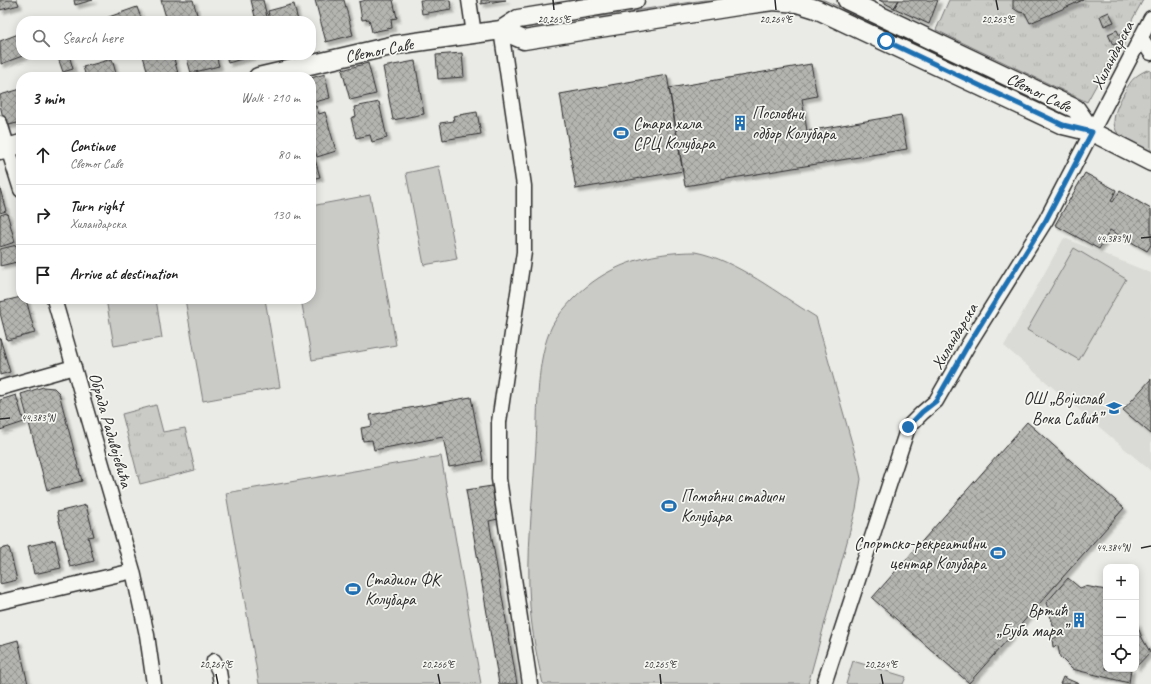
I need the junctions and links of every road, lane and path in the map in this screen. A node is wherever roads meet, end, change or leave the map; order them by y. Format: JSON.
{"nodes":[{"id":1,"x":469,"y":0,"type":"edge"},
{"id":2,"x":635,"y":0,"type":"edge"},
{"id":3,"x":847,"y":0,"type":"edge"},
{"id":4,"x":1151,"y":18,"type":"edge"},
{"id":5,"x":501,"y":30,"type":"junction"},
{"id":6,"x":474,"y":34,"type":"junction"},
{"id":7,"x":1141,"y":38,"type":"junction"},
{"id":8,"x":1151,"y":53,"type":"edge"},
{"id":9,"x":279,"y":72,"type":"edge"},
{"id":10,"x":0,"y":123,"type":"edge"},
{"id":11,"x":1092,"y":132,"type":"junction"},
{"id":12,"x":10,"y":147,"type":"edge"},
{"id":13,"x":1151,"y":162,"type":"edge"},
{"id":14,"x":16,"y":170,"type":"edge"},
{"id":15,"x":55,"y":304,"type":"edge"},
{"id":16,"x":74,"y":367,"type":"junction"},
{"id":17,"x":0,"y":388,"type":"edge"},
{"id":18,"x":133,"y":571,"type":"junction"},
{"id":19,"x":0,"y":602,"type":"edge"},
{"id":20,"x":214,"y":661,"type":"dead end"},
{"id":21,"x":154,"y":684,"type":"edge"},
{"id":22,"x":221,"y":684,"type":"edge"},
{"id":23,"x":530,"y":684,"type":"edge"},
{"id":24,"x":824,"y":684,"type":"edge"}],
"edges":[{"from":1,"to":6,"type":"street"},
{"from":2,"to":5,"type":"street","name":"Светог Саве"},
{"from":3,"to":11,"type":"street","name":"Светог Саве"},
{"from":4,"to":7,"type":"street","name":"Хиландарска"},
{"from":5,"to":6,"type":"street","name":"Светог Саве"},
{"from":5,"to":11,"type":"street","name":"Светог Саве"},
{"from":5,"to":23,"type":"street"},
{"from":6,"to":9,"type":"street","name":"Светог Саве"},
{"from":7,"to":8,"type":"street"},
{"from":7,"to":11,"type":"street","name":"Хиландарска"},
{"from":10,"to":12,"type":"street"},
{"from":11,"to":13,"type":"street"},
{"from":11,"to":24,"type":"street","name":"Хиландарска"},
{"from":12,"to":14,"type":"street"},
{"from":15,"to":16,"type":"street","name":"Обрада Радивојевића"},
{"from":16,"to":17,"type":"street"},
{"from":16,"to":18,"type":"street","name":"Обрада Радивојевића"},
{"from":18,"to":19,"type":"street"},
{"from":18,"to":21,"type":"street","name":"Обрада Радивојевића"},
{"from":20,"to":22,"type":"street"}]}
